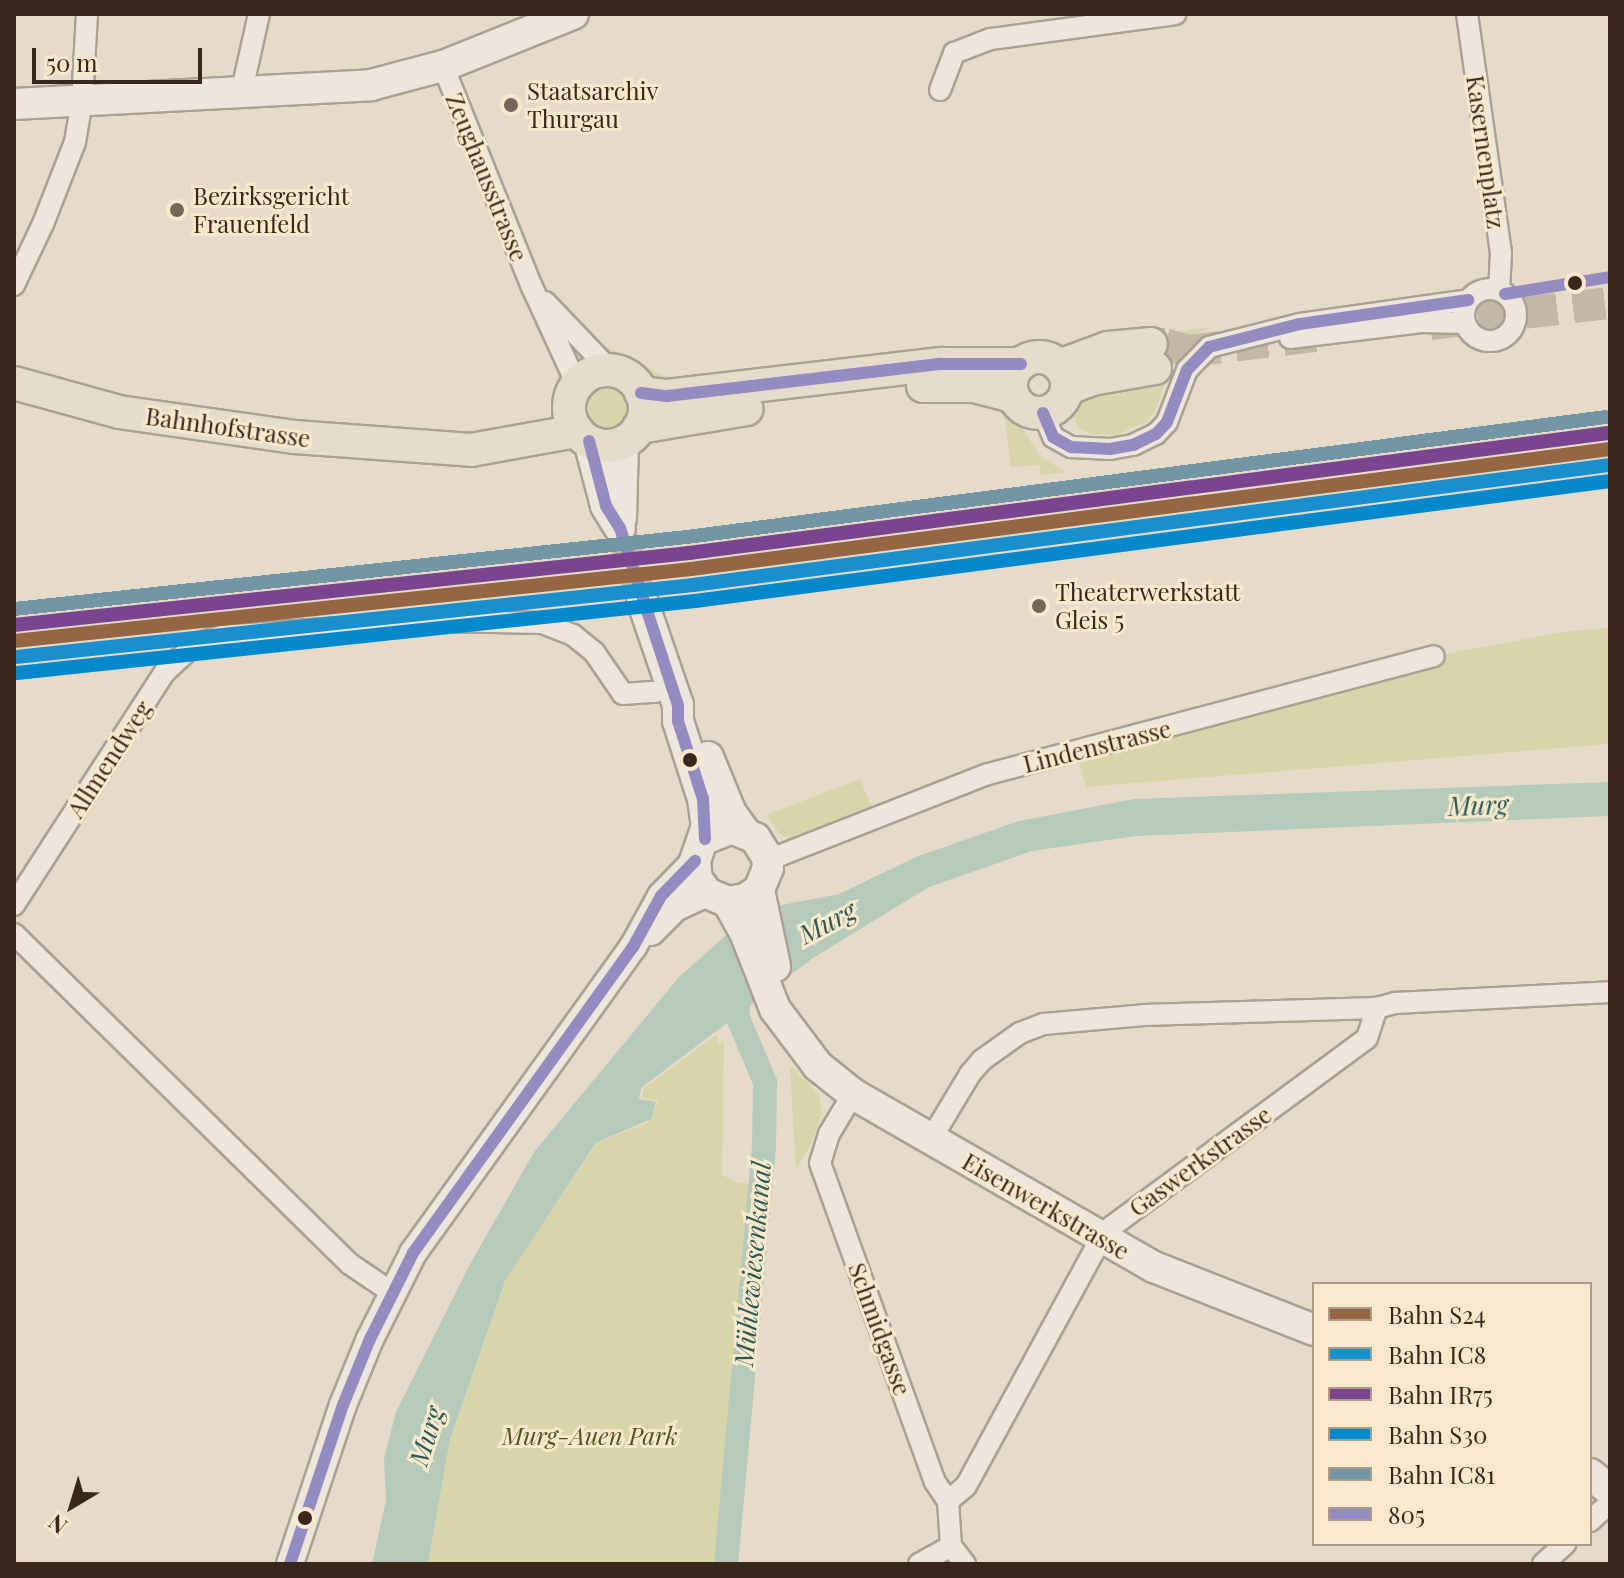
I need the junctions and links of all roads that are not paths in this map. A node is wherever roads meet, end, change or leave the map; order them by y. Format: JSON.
{"nodes":[{"id":1,"x":87,"y":14,"type":"edge"},
{"id":2,"x":259,"y":14,"type":"edge"},
{"id":3,"x":573,"y":14,"type":"edge"},
{"id":4,"x":1175,"y":14,"type":"edge"},
{"id":5,"x":1467,"y":14,"type":"edge"},
{"id":6,"x":443,"y":66,"type":"junction"},
{"id":7,"x":242,"y":90,"type":"junction"},
{"id":8,"x":940,"y":90,"type":"dead end"},
{"id":9,"x":82,"y":101,"type":"junction"},
{"id":10,"x":14,"y":104,"type":"edge"},
{"id":11,"x":14,"y":285,"type":"edge"},
{"id":12,"x":532,"y":287,"type":"junction"},
{"id":13,"x":1499,"y":290,"type":"junction"},
{"id":14,"x":1468,"y":300,"type":"junction"},
{"id":15,"x":1465,"y":323,"type":"junction"},
{"id":16,"x":1254,"y":336,"type":"junction"},
{"id":17,"x":1153,"y":356,"type":"tunnel mouth"},
{"id":18,"x":1021,"y":364,"type":"junction"},
{"id":19,"x":610,"y":370,"type":"junction"},
{"id":20,"x":1063,"y":377,"type":"junction"},
{"id":21,"x":14,"y":383,"type":"edge"},
{"id":22,"x":641,"y":393,"type":"junction"},
{"id":23,"x":1013,"y":396,"type":"junction"},
{"id":24,"x":1043,"y":413,"type":"junction"},
{"id":25,"x":578,"y":415,"type":"junction"},
{"id":26,"x":631,"y":434,"type":"junction"},
{"id":27,"x":642,"y":600,"type":"tunnel mouth"},
{"id":28,"x":1434,"y":656,"type":"dead end"},
{"id":29,"x":674,"y":696,"type":"junction"},
{"id":30,"x":744,"y":831,"type":"junction"},
{"id":31,"x":700,"y":850,"type":"junction"},
{"id":32,"x":767,"y":857,"type":"junction"},
{"id":33,"x":737,"y":898,"type":"junction"},
{"id":34,"x":14,"y":905,"type":"edge"},
{"id":35,"x":14,"y":934,"type":"edge"},
{"id":36,"x":633,"y":947,"type":"junction"},
{"id":37,"x":1610,"y":992,"type":"edge"},
{"id":38,"x":1377,"y":1008,"type":"junction"},
{"id":39,"x":853,"y":1094,"type":"junction"},
{"id":40,"x":931,"y":1139,"type":"junction"},
{"id":41,"x":1091,"y":1253,"type":"junction"},
{"id":42,"x":391,"y":1292,"type":"junction"},
{"id":43,"x":1312,"y":1329,"type":"edge"},
{"id":44,"x":1592,"y":1476,"type":"edge"},
{"id":45,"x":1610,"y":1490,"type":"edge"},
{"id":46,"x":948,"y":1501,"type":"junction"},
{"id":47,"x":1610,"y":1503,"type":"edge"},
{"id":48,"x":1592,"y":1519,"type":"edge"},
{"id":49,"x":951,"y":1546,"type":"junction"},
{"id":50,"x":1563,"y":1546,"type":"edge"},
{"id":51,"x":290,"y":1564,"type":"edge"},
{"id":52,"x":919,"y":1564,"type":"edge"},
{"id":53,"x":965,"y":1564,"type":"edge"},
{"id":54,"x":1543,"y":1564,"type":"edge"}],
"edges":[{"from":1,"to":9,"type":"street"},
{"from":2,"to":7,"type":"street"},
{"from":3,"to":6,"type":"main road"},
{"from":4,"to":8,"type":"street"},
{"from":5,"to":13,"type":"street","name":"Kasernenplatz"},
{"from":6,"to":7,"type":"main road"},
{"from":6,"to":12,"type":"street","name":"Zeughausstrasse"},
{"from":7,"to":9,"type":"main road"},
{"from":9,"to":10,"type":"main road"},
{"from":9,"to":11,"type":"street"},
{"from":12,"to":19,"type":"street","name":"Zeughausstrasse"},
{"from":12,"to":25,"type":"street","name":"Zeughausstrasse"},
{"from":13,"to":14,"type":"street"},
{"from":13,"to":15,"type":"street"},
{"from":14,"to":15,"type":"street"},
{"from":14,"to":16,"type":"street"},
{"from":15,"to":16,"type":"street"},
{"from":16,"to":24,"type":"street"},
{"from":17,"to":20,"type":"main road"},
{"from":18,"to":20,"type":"main road"},
{"from":18,"to":22,"type":"main road"},
{"from":18,"to":23,"type":"main road"},
{"from":19,"to":22,"type":"main road"},
{"from":19,"to":25,"type":"main road"},
{"from":20,"to":24,"type":"main road"},
{"from":21,"to":25,"type":"main road","name":"Bahnhofstrasse"},
{"from":22,"to":26,"type":"main road"},
{"from":23,"to":24,"type":"main road"},
{"from":23,"to":26,"type":"main road"},
{"from":25,"to":26,"type":"main road"},
{"from":25,"to":26,"type":"main road","name":"Zeughausstrasse"},
{"from":27,"to":29,"type":"main road"},
{"from":28,"to":32,"type":"street","name":"Lindenstrasse"},
{"from":29,"to":30,"type":"main road"},
{"from":29,"to":31,"type":"main road"},
{"from":29,"to":34,"type":"street","name":"Allmendweg"},
{"from":30,"to":31,"type":"main road"},
{"from":30,"to":32,"type":"main road"},
{"from":31,"to":33,"type":"main road"},
{"from":31,"to":36,"type":"street"},
{"from":32,"to":33,"type":"main road"},
{"from":33,"to":36,"type":"street"},
{"from":33,"to":39,"type":"main road","name":"Eisenwerkstrasse"},
{"from":35,"to":42,"type":"street"},
{"from":36,"to":42,"type":"street"},
{"from":37,"to":38,"type":"street"},
{"from":38,"to":40,"type":"street"},
{"from":38,"to":41,"type":"street","name":"Gaswerkstrasse"},
{"from":39,"to":40,"type":"main road","name":"Eisenwerkstrasse"},
{"from":39,"to":46,"type":"street","name":"Schmidgasse"},
{"from":40,"to":41,"type":"main road","name":"Eisenwerkstrasse"},
{"from":41,"to":43,"type":"main road","name":"Eisenwerkstrasse"},
{"from":41,"to":46,"type":"street","name":"Gaswerkstrasse"},
{"from":42,"to":51,"type":"street"},
{"from":44,"to":45,"type":"main road"},
{"from":46,"to":49,"type":"street","name":"Schmidgasse"},
{"from":47,"to":48,"type":"street"},
{"from":49,"to":52,"type":"street"},
{"from":49,"to":53,"type":"street"},
{"from":50,"to":54,"type":"street"}]}
